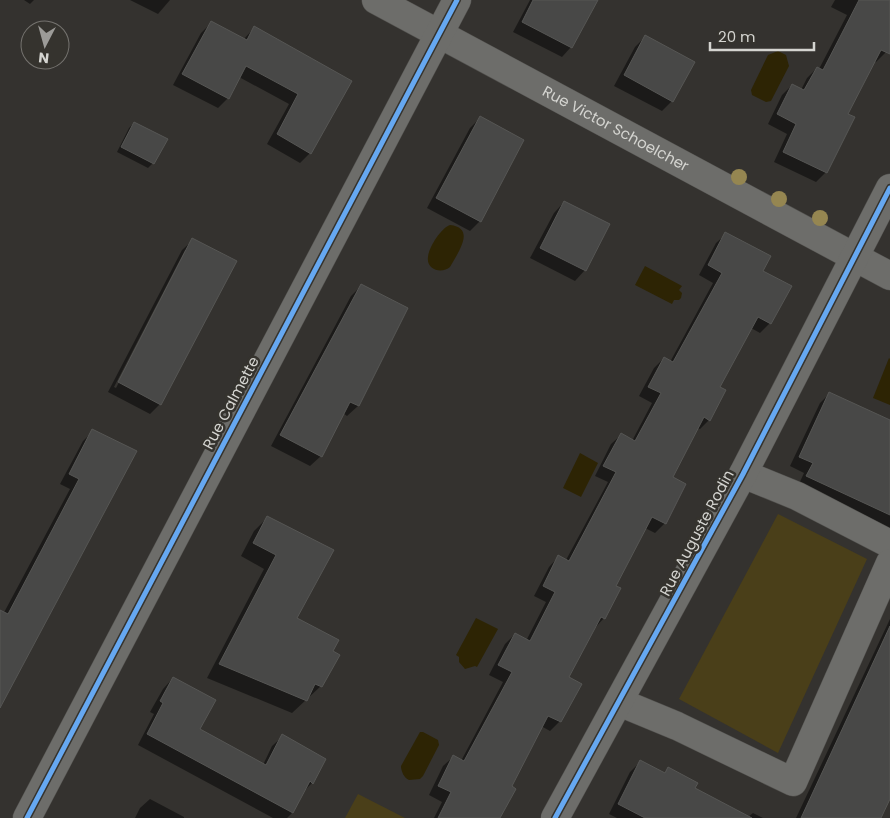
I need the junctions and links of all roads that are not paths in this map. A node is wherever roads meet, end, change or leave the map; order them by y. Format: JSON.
{"nodes":[{"id":1,"x":376,"y":0,"type":"edge"},
{"id":2,"x":456,"y":0,"type":"edge"},
{"id":3,"x":438,"y":33,"type":"junction"},
{"id":4,"x":890,"y":188,"type":"edge"},
{"id":5,"x":855,"y":258,"type":"junction"},
{"id":6,"x":890,"y":276,"type":"edge"},
{"id":7,"x":743,"y":474,"type":"junction"},
{"id":8,"x":890,"y":544,"type":"edge"},
{"id":9,"x":890,"y":562,"type":"edge"},
{"id":10,"x":619,"y":702,"type":"junction"},
{"id":11,"x":27,"y":818,"type":"edge"},
{"id":12,"x":555,"y":818,"type":"edge"}],
"edges":[{"from":1,"to":3,"type":"street","name":"Rue Victor Schoelcher"},
{"from":2,"to":3,"type":"street","name":"Rue Calmette"},
{"from":3,"to":5,"type":"street","name":"Rue Victor Schoelcher"},
{"from":3,"to":11,"type":"street","name":"Rue Calmette"},
{"from":4,"to":5,"type":"street"},
{"from":5,"to":6,"type":"street","name":"Rue Victor Schoelcher"},
{"from":5,"to":7,"type":"street","name":"Rue Auguste Rodin"},
{"from":7,"to":8,"type":"street","name":"Rue Auguste Rodin"},
{"from":7,"to":10,"type":"street","name":"Rue Auguste Rodin"},
{"from":9,"to":10,"type":"street"},
{"from":10,"to":12,"type":"street","name":"Rue Auguste Rodin"}]}
